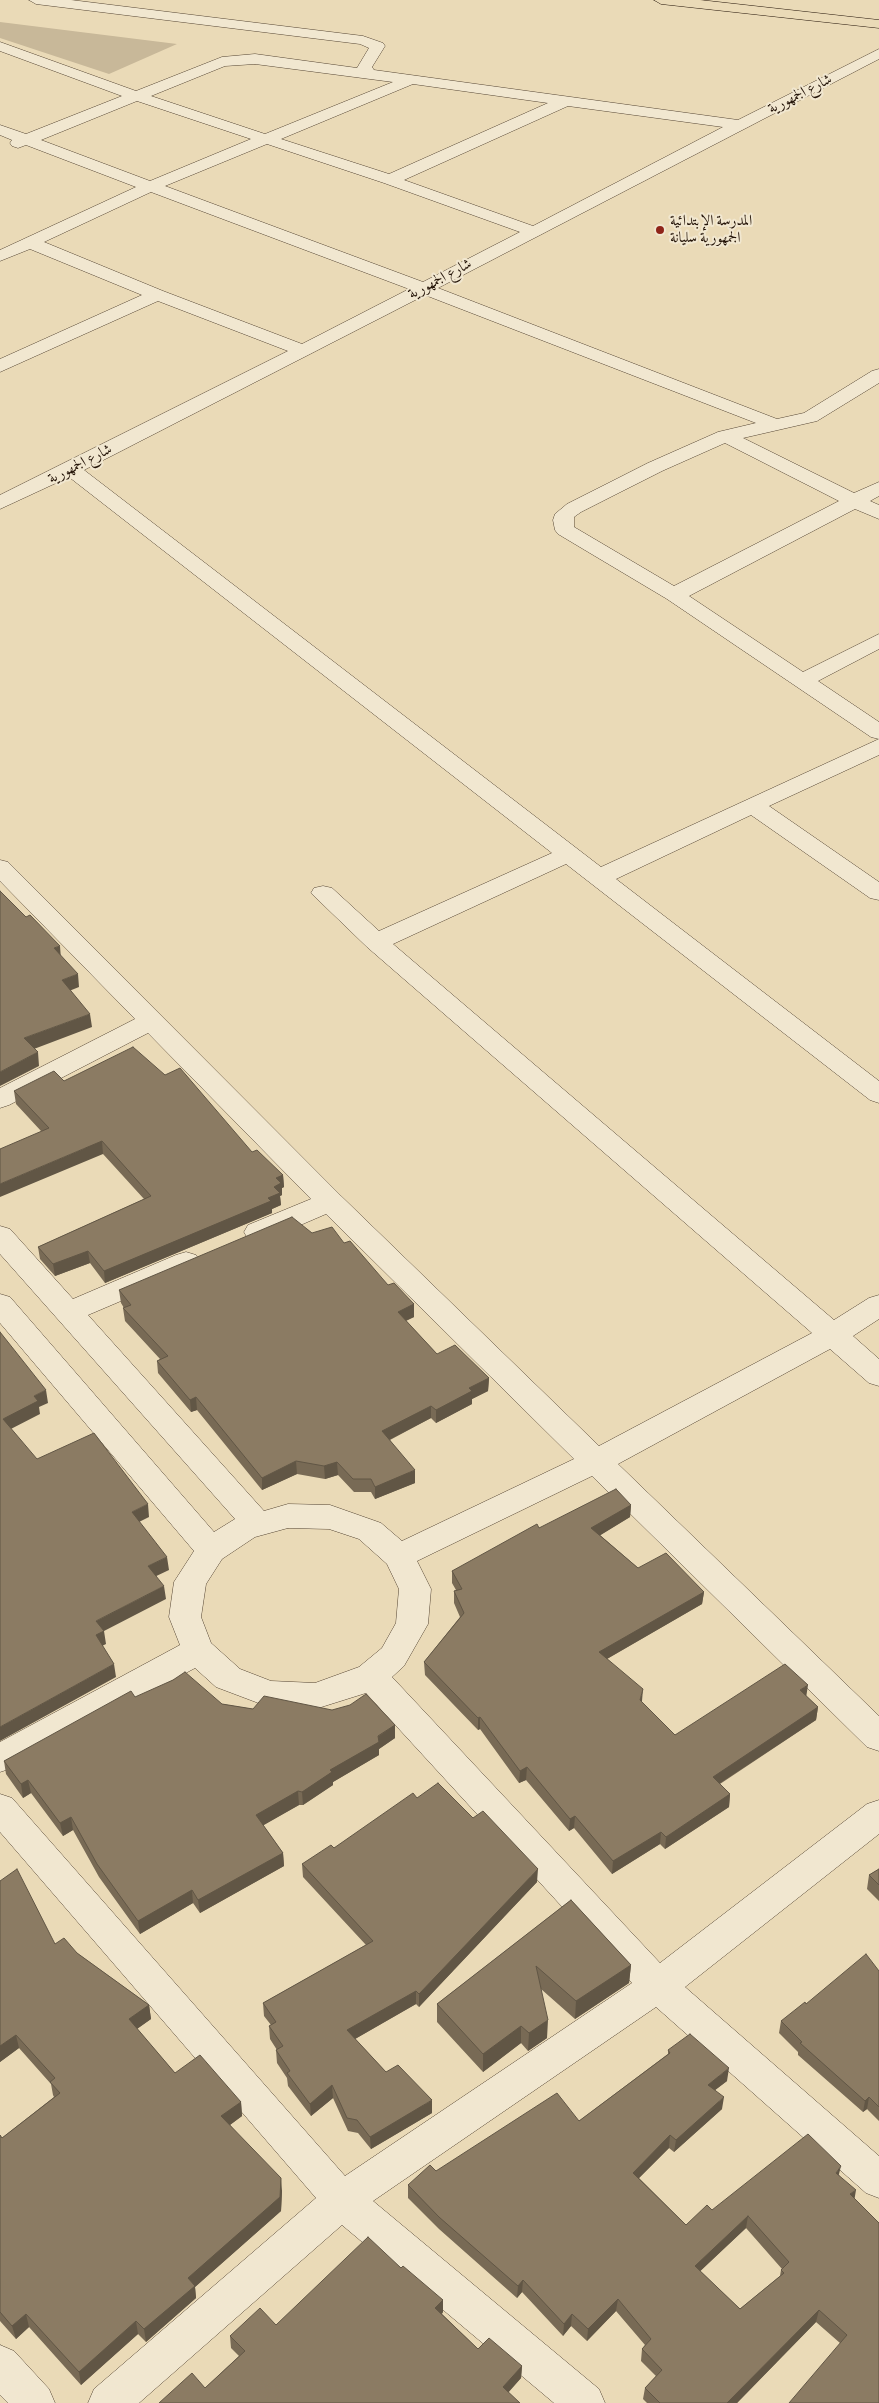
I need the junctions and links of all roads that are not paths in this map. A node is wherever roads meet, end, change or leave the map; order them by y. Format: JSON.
{"nodes":[{"id":1,"x":36,"y":0,"type":"edge"},
{"id":2,"x":661,"y":0,"type":"edge"},
{"id":3,"x":791,"y":0,"type":"edge"},
{"id":4,"x":702,"y":2,"type":"edge"},
{"id":5,"x":879,"y":9,"type":"edge"},
{"id":6,"x":879,"y":24,"type":"edge"},
{"id":7,"x":0,"y":46,"type":"edge"},
{"id":8,"x":879,"y":53,"type":"edge"},
{"id":9,"x":370,"y":74,"type":"junction"},
{"id":10,"x":410,"y":80,"type":"junction"},
{"id":11,"x":136,"y":96,"type":"junction"},
{"id":12,"x":566,"y":101,"type":"junction"},
{"id":13,"x":741,"y":124,"type":"junction"},
{"id":14,"x":0,"y":130,"type":"edge"},
{"id":15,"x":266,"y":139,"type":"junction"},
{"id":16,"x":26,"y":140,"type":"junction"},
{"id":17,"x":0,"y":150,"type":"edge"},
{"id":18,"x":390,"y":180,"type":"junction"},
{"id":19,"x":151,"y":186,"type":"junction"},
{"id":20,"x":532,"y":231,"type":"junction"},
{"id":21,"x":29,"y":242,"type":"junction"},
{"id":22,"x":0,"y":256,"type":"edge"},
{"id":23,"x":422,"y":288,"type":"junction"},
{"id":24,"x":157,"y":295,"type":"junction"},
{"id":25,"x":302,"y":350,"type":"junction"},
{"id":26,"x":0,"y":366,"type":"edge"},
{"id":27,"x":879,"y":375,"type":"edge"},
{"id":28,"x":777,"y":425,"type":"junction"},
{"id":29,"x":725,"y":436,"type":"junction"},
{"id":30,"x":71,"y":469,"type":"junction"},
{"id":31,"x":879,"y":488,"type":"edge"},
{"id":32,"x":856,"y":501,"type":"junction"},
{"id":33,"x":0,"y":503,"type":"edge"},
{"id":34,"x":879,"y":513,"type":"edge"},
{"id":35,"x":674,"y":595,"type":"junction"},
{"id":36,"x":879,"y":640,"type":"edge"},
{"id":37,"x":802,"y":682,"type":"junction"},
{"id":38,"x":879,"y":732,"type":"edge"},
{"id":39,"x":879,"y":746,"type":"edge"},
{"id":40,"x":752,"y":805,"type":"junction"},
{"id":41,"x":568,"y":854,"type":"junction"},
{"id":42,"x":0,"y":867,"type":"edge"},
{"id":43,"x":600,"y":877,"type":"junction"},
{"id":44,"x":323,"y":893,"type":"dead end"},
{"id":45,"x":879,"y":894,"type":"edge"},
{"id":46,"x":376,"y":942,"type":"junction"},
{"id":47,"x":151,"y":1021,"type":"junction"},
{"id":48,"x":879,"y":1094,"type":"edge"},
{"id":49,"x":0,"y":1099,"type":"edge"},
{"id":50,"x":330,"y":1202,"type":"junction"},
{"id":51,"x":0,"y":1236,"type":"edge"},
{"id":52,"x":0,"y":1304,"type":"edge"},
{"id":53,"x":879,"y":1305,"type":"edge"},
{"id":54,"x":68,"y":1312,"type":"junction"},
{"id":55,"x":833,"y":1335,"type":"junction"},
{"id":56,"x":879,"y":1375,"type":"edge"},
{"id":57,"x":597,"y":1461,"type":"junction"},
{"id":58,"x":257,"y":1523,"type":"junction"},
{"id":59,"x":212,"y":1550,"type":"junction"},
{"id":60,"x":399,"y":1556,"type":"junction"},
{"id":61,"x":198,"y":1651,"type":"junction"},
{"id":62,"x":371,"y":1676,"type":"junction"},
{"id":63,"x":879,"y":1737,"type":"edge"},
{"id":64,"x":0,"y":1758,"type":"edge"},
{"id":65,"x":0,"y":1808,"type":"edge"},
{"id":66,"x":879,"y":1814,"type":"edge"},
{"id":67,"x":658,"y":1986,"type":"junction"},
{"id":68,"x":879,"y":2180,"type":"edge"},
{"id":69,"x":342,"y":2200,"type":"junction"},
{"id":70,"x":0,"y":2366,"type":"edge"},
{"id":71,"x":36,"y":2403,"type":"edge"},
{"id":72,"x":108,"y":2403,"type":"edge"},
{"id":73,"x":585,"y":2403,"type":"edge"}],
"edges":[{"from":1,"to":9,"type":"street"},
{"from":2,"to":4,"type":"main road"},
{"from":3,"to":5,"type":"main road"},
{"from":4,"to":6,"type":"main road"},
{"from":7,"to":11,"type":"street"},
{"from":8,"to":13,"type":"street","name":"شارع الجمهورية"},
{"from":9,"to":10,"type":"street"},
{"from":9,"to":11,"type":"street"},
{"from":10,"to":12,"type":"street"},
{"from":10,"to":15,"type":"street"},
{"from":11,"to":15,"type":"street"},
{"from":11,"to":16,"type":"street"},
{"from":12,"to":13,"type":"street"},
{"from":12,"to":18,"type":"street"},
{"from":13,"to":20,"type":"street","name":"شارع الجمهورية"},
{"from":14,"to":16,"type":"street"},
{"from":15,"to":18,"type":"street"},
{"from":15,"to":19,"type":"street"},
{"from":16,"to":17,"type":"street"},
{"from":16,"to":19,"type":"street"},
{"from":18,"to":20,"type":"street"},
{"from":19,"to":21,"type":"street"},
{"from":19,"to":23,"type":"street"},
{"from":20,"to":23,"type":"street","name":"شارع الجمهورية"},
{"from":21,"to":22,"type":"street"},
{"from":21,"to":24,"type":"street"},
{"from":23,"to":25,"type":"street","name":"شارع الجمهورية"},
{"from":23,"to":28,"type":"street"},
{"from":24,"to":25,"type":"street"},
{"from":24,"to":26,"type":"street"},
{"from":25,"to":30,"type":"street","name":"شارع الجمهورية"},
{"from":27,"to":28,"type":"street"},
{"from":28,"to":29,"type":"street"},
{"from":29,"to":32,"type":"street"},
{"from":29,"to":35,"type":"street"},
{"from":30,"to":33,"type":"street","name":"شارع الجمهورية"},
{"from":30,"to":41,"type":"street"},
{"from":31,"to":32,"type":"street"},
{"from":32,"to":34,"type":"street"},
{"from":32,"to":35,"type":"street"},
{"from":35,"to":37,"type":"street"},
{"from":36,"to":37,"type":"street"},
{"from":37,"to":38,"type":"street"},
{"from":39,"to":40,"type":"street"},
{"from":40,"to":43,"type":"street"},
{"from":40,"to":45,"type":"street"},
{"from":41,"to":43,"type":"street"},
{"from":41,"to":46,"type":"street"},
{"from":42,"to":47,"type":"street"},
{"from":43,"to":48,"type":"street"},
{"from":44,"to":46,"type":"street"},
{"from":46,"to":55,"type":"street"},
{"from":47,"to":49,"type":"street"},
{"from":47,"to":50,"type":"street"},
{"from":50,"to":54,"type":"street"},
{"from":50,"to":57,"type":"street"},
{"from":51,"to":54,"type":"street"},
{"from":52,"to":59,"type":"street"},
{"from":53,"to":55,"type":"street"},
{"from":54,"to":58,"type":"street"},
{"from":55,"to":56,"type":"street"},
{"from":55,"to":57,"type":"street"},
{"from":57,"to":60,"type":"street"},
{"from":57,"to":63,"type":"street"},
{"from":58,"to":59,"type":"street"},
{"from":58,"to":60,"type":"street"},
{"from":59,"to":61,"type":"street"},
{"from":60,"to":62,"type":"street"},
{"from":61,"to":62,"type":"street"},
{"from":61,"to":64,"type":"street"},
{"from":62,"to":67,"type":"street"},
{"from":65,"to":69,"type":"street"},
{"from":66,"to":67,"type":"street"},
{"from":67,"to":68,"type":"street"},
{"from":67,"to":69,"type":"street"},
{"from":69,"to":72,"type":"street"},
{"from":69,"to":73,"type":"street"},
{"from":70,"to":71,"type":"street"}]}
